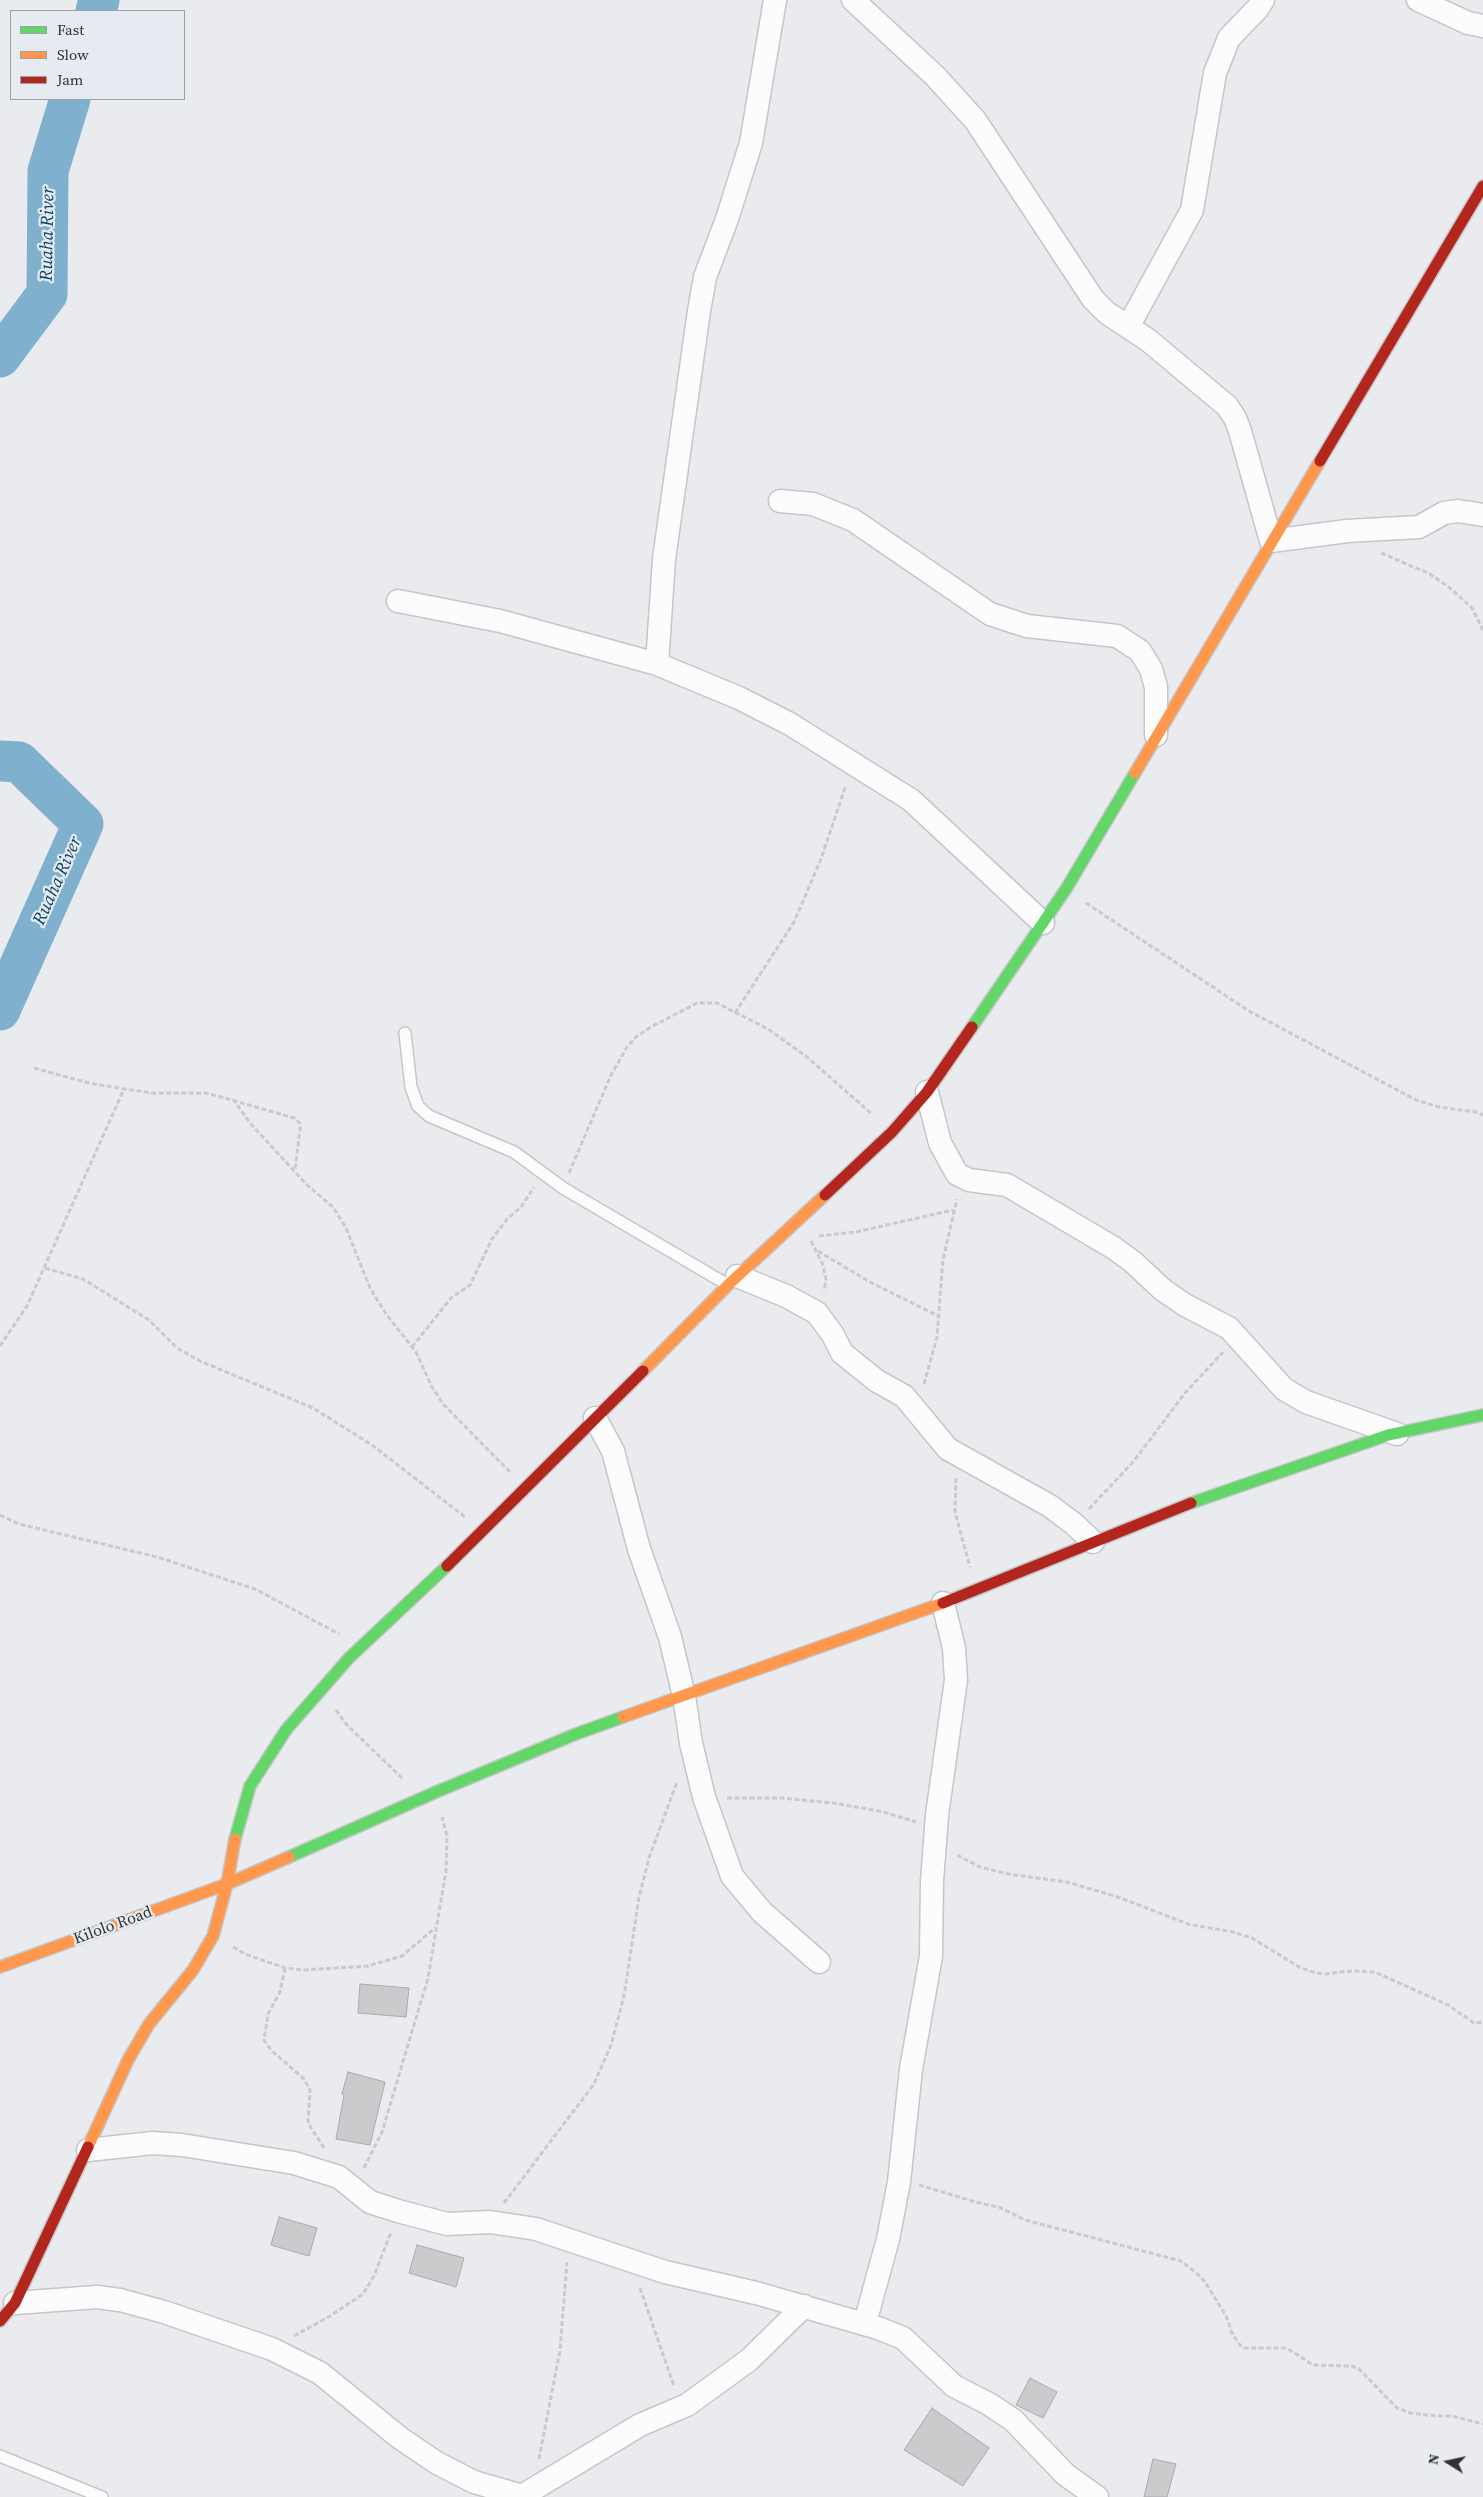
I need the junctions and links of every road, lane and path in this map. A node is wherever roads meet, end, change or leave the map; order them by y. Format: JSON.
{"nodes":[{"id":1,"x":775,"y":0,"type":"edge"},
{"id":2,"x":853,"y":0,"type":"edge"},
{"id":3,"x":1262,"y":0,"type":"edge"},
{"id":4,"x":1418,"y":0,"type":"edge"},
{"id":5,"x":1483,"y":26,"type":"edge"},
{"id":6,"x":1483,"y":186,"type":"edge"},
{"id":7,"x":1128,"y":327,"type":"junction"},
{"id":8,"x":780,"y":501,"type":"dead end"},
{"id":9,"x":1483,"y":515,"type":"edge"},
{"id":10,"x":1271,"y":542,"type":"junction"},
{"id":11,"x":1377,"y":551,"type":"dead end"},
{"id":12,"x":398,"y":601,"type":"dead end"},
{"id":13,"x":1483,"y":630,"type":"edge"},
{"id":14,"x":657,"y":664,"type":"junction"},
{"id":15,"x":1156,"y":735,"type":"junction"},
{"id":16,"x":854,"y":763,"type":"junction"},
{"id":17,"x":1066,"y":889,"type":"junction"},
{"id":18,"x":1043,"y":923,"type":"junction"},
{"id":19,"x":735,"y":1013,"type":"junction"},
{"id":20,"x":405,"y":1033,"type":"dead end"},
{"id":21,"x":34,"y":1068,"type":"dead end"},
{"id":22,"x":124,"y":1089,"type":"junction"},
{"id":23,"x":927,"y":1092,"type":"junction"},
{"id":24,"x":233,"y":1099,"type":"junction"},
{"id":25,"x":1483,"y":1116,"type":"edge"},
{"id":26,"x":892,"y":1132,"type":"junction"},
{"id":27,"x":532,"y":1166,"type":"junction"},
{"id":28,"x":294,"y":1170,"type":"junction"},
{"id":29,"x":963,"y":1177,"type":"junction"},
{"id":30,"x":563,"y":1188,"type":"junction"},
{"id":31,"x":953,"y":1210,"type":"junction"},
{"id":32,"x":818,"y":1251,"type":"junction"},
{"id":33,"x":45,"y":1268,"type":"junction"},
{"id":34,"x":732,"y":1280,"type":"junction"},
{"id":35,"x":817,"y":1314,"type":"junction"},
{"id":36,"x":938,"y":1316,"type":"junction"},
{"id":37,"x":1239,"y":1337,"type":"junction"},
{"id":38,"x":0,"y":1346,"type":"edge"},
{"id":39,"x":412,"y":1346,"type":"junction"},
{"id":40,"x":916,"y":1409,"type":"junction"},
{"id":41,"x":1483,"y":1415,"type":"edge"},
{"id":42,"x":595,"y":1418,"type":"junction"},
{"id":43,"x":1397,"y":1434,"type":"junction"},
{"id":44,"x":959,"y":1455,"type":"junction"},
{"id":45,"x":526,"y":1488,"type":"junction"},
{"id":46,"x":0,"y":1515,"type":"edge"},
{"id":47,"x":1074,"y":1524,"type":"junction"},
{"id":48,"x":484,"y":1531,"type":"junction"},
{"id":49,"x":1093,"y":1542,"type":"junction"},
{"id":50,"x":978,"y":1589,"type":"junction"},
{"id":51,"x":943,"y":1603,"type":"junction"},
{"id":52,"x":361,"y":1646,"type":"junction"},
{"id":53,"x":322,"y":1688,"type":"junction"},
{"id":54,"x":684,"y":1696,"type":"junction"},
{"id":55,"x":679,"y":1776,"type":"dead end"},
{"id":56,"x":436,"y":1792,"type":"junction"},
{"id":57,"x":704,"y":1798,"type":"junction"},
{"id":58,"x":417,"y":1800,"type":"junction"},
{"id":59,"x":936,"y":1834,"type":"junction"},
{"id":60,"x":227,"y":1884,"type":"junction"},
{"id":61,"x":436,"y":1928,"type":"junction"},
{"id":62,"x":213,"y":1936,"type":"junction"},
{"id":63,"x":819,"y":1962,"type":"dead end"},
{"id":64,"x":0,"y":1967,"type":"edge"},
{"id":65,"x":285,"y":1968,"type":"junction"},
{"id":66,"x":1483,"y":2022,"type":"edge"},
{"id":67,"x":88,"y":2150,"type":"junction"},
{"id":68,"x":899,"y":2182,"type":"junction"},
{"id":69,"x":347,"y":2183,"type":"junction"},
{"id":70,"x":398,"y":2211,"type":"junction"},
{"id":71,"x":490,"y":2222,"type":"junction"},
{"id":72,"x":569,"y":2239,"type":"junction"},
{"id":73,"x":631,"y":2260,"type":"junction"},
{"id":74,"x":15,"y":2302,"type":"junction"},
{"id":75,"x":804,"y":2306,"type":"junction"},
{"id":76,"x":0,"y":2321,"type":"edge"},
{"id":77,"x":865,"y":2323,"type":"junction"},
{"id":78,"x":272,"y":2348,"type":"junction"},
{"id":79,"x":681,"y":2408,"type":"junction"},
{"id":80,"x":1483,"y":2424,"type":"edge"},
{"id":81,"x":0,"y":2456,"type":"edge"},
{"id":82,"x":526,"y":2494,"type":"edge"},
{"id":83,"x":102,"y":2497,"type":"edge"},
{"id":84,"x":1097,"y":2497,"type":"edge"}],
"edges":[{"from":1,"to":14,"type":"street"},
{"from":2,"to":7,"type":"street"},
{"from":3,"to":7,"type":"street"},
{"from":4,"to":5,"type":"street"},
{"from":6,"to":10,"type":"street"},
{"from":7,"to":10,"type":"street"},
{"from":8,"to":15,"type":"street"},
{"from":9,"to":10,"type":"street"},
{"from":10,"to":15,"type":"street"},
{"from":11,"to":13,"type":"path"},
{"from":12,"to":14,"type":"street"},
{"from":14,"to":16,"type":"street"},
{"from":15,"to":17,"type":"street"},
{"from":16,"to":18,"type":"street"},
{"from":16,"to":19,"type":"path"},
{"from":17,"to":18,"type":"street"},
{"from":17,"to":25,"type":"path"},
{"from":18,"to":23,"type":"street"},
{"from":19,"to":26,"type":"path"},
{"from":19,"to":30,"type":"path"},
{"from":20,"to":27,"type":"lane"},
{"from":21,"to":22,"type":"path"},
{"from":22,"to":24,"type":"path"},
{"from":22,"to":33,"type":"path"},
{"from":23,"to":26,"type":"street"},
{"from":23,"to":29,"type":"street"},
{"from":24,"to":28,"type":"path"},
{"from":24,"to":28,"type":"path"},
{"from":26,"to":34,"type":"street"},
{"from":27,"to":30,"type":"lane"},
{"from":27,"to":39,"type":"path"},
{"from":28,"to":39,"type":"path"},
{"from":29,"to":31,"type":"path"},
{"from":29,"to":37,"type":"street"},
{"from":30,"to":34,"type":"lane"},
{"from":31,"to":32,"type":"path"},
{"from":31,"to":36,"type":"path"},
{"from":32,"to":35,"type":"path"},
{"from":32,"to":36,"type":"path"},
{"from":33,"to":38,"type":"path"},
{"from":33,"to":48,"type":"path"},
{"from":34,"to":35,"type":"street"},
{"from":34,"to":42,"type":"street"},
{"from":35,"to":40,"type":"street"},
{"from":36,"to":40,"type":"path"},
{"from":37,"to":43,"type":"street"},
{"from":37,"to":47,"type":"path"},
{"from":39,"to":45,"type":"path"},
{"from":40,"to":44,"type":"street"},
{"from":41,"to":43,"type":"street","name":"Kilolo Road"},
{"from":42,"to":45,"type":"street"},
{"from":42,"to":54,"type":"street"},
{"from":43,"to":49,"type":"street","name":"Kilolo Road"},
{"from":44,"to":47,"type":"street"},
{"from":44,"to":50,"type":"path"},
{"from":45,"to":48,"type":"street"},
{"from":46,"to":52,"type":"path"},
{"from":47,"to":49,"type":"street"},
{"from":48,"to":52,"type":"street"},
{"from":49,"to":50,"type":"street","name":"Kilolo Road"},
{"from":50,"to":51,"type":"street","name":"Kilolo Road"},
{"from":51,"to":54,"type":"street","name":"Kilolo Road"},
{"from":51,"to":59,"type":"street"},
{"from":52,"to":53,"type":"street"},
{"from":53,"to":58,"type":"path"},
{"from":53,"to":60,"type":"street"},
{"from":54,"to":56,"type":"street","name":"Kilolo Road"},
{"from":54,"to":57,"type":"street"},
{"from":55,"to":71,"type":"path"},
{"from":56,"to":58,"type":"street","name":"Kilolo Road"},
{"from":56,"to":61,"type":"path"},
{"from":57,"to":59,"type":"path"},
{"from":57,"to":63,"type":"street"},
{"from":58,"to":60,"type":"street","name":"Kilolo Road"},
{"from":59,"to":66,"type":"path"},
{"from":59,"to":68,"type":"street"},
{"from":60,"to":62,"type":"street"},
{"from":60,"to":64,"type":"street","name":"Kilolo Road"},
{"from":61,"to":65,"type":"path"},
{"from":61,"to":69,"type":"path"},
{"from":62,"to":65,"type":"path"},
{"from":62,"to":67,"type":"street"},
{"from":65,"to":69,"type":"path"},
{"from":67,"to":69,"type":"street"},
{"from":67,"to":74,"type":"street"},
{"from":68,"to":77,"type":"street"},
{"from":68,"to":80,"type":"path"},
{"from":69,"to":70,"type":"street"},
{"from":70,"to":71,"type":"street"},
{"from":70,"to":78,"type":"path"},
{"from":71,"to":72,"type":"street"},
{"from":72,"to":73,"type":"street"},
{"from":72,"to":82,"type":"path"},
{"from":73,"to":75,"type":"street"},
{"from":73,"to":79,"type":"path"},
{"from":74,"to":76,"type":"street"},
{"from":74,"to":78,"type":"street"},
{"from":75,"to":77,"type":"street"},
{"from":75,"to":79,"type":"street"},
{"from":77,"to":84,"type":"street"},
{"from":78,"to":82,"type":"street"},
{"from":79,"to":82,"type":"street"},
{"from":81,"to":83,"type":"lane"}]}
